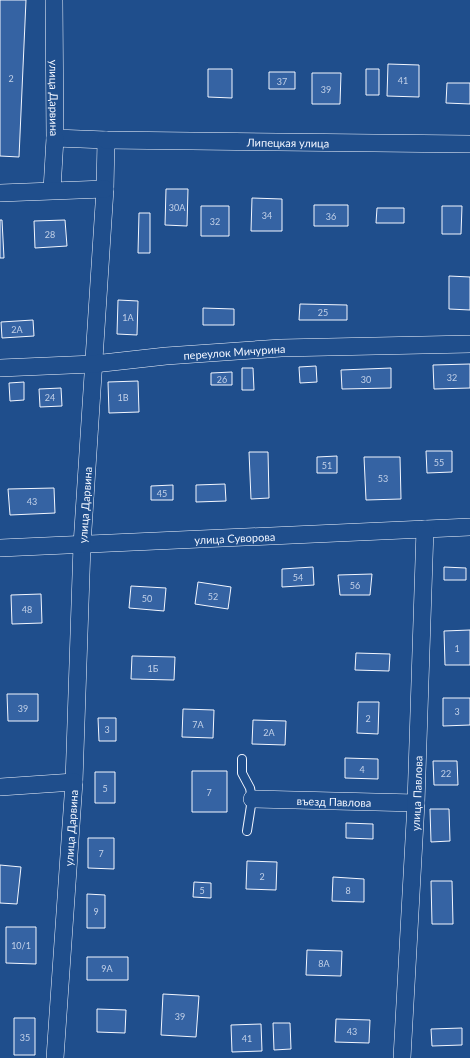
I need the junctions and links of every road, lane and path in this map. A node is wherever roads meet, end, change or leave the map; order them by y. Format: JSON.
{"nodes":[{"id":1,"x":54,"y":0,"type":"edge"},
{"id":2,"x":55,"y":138,"type":"junction"},
{"id":3,"x":106,"y":140,"type":"junction"},
{"id":4,"x":470,"y":144,"type":"edge"},
{"id":5,"x":105,"y":189,"type":"junction"},
{"id":6,"x":52,"y":190,"type":"junction"},
{"id":7,"x":0,"y":193,"type":"edge"},
{"id":8,"x":470,"y":344,"type":"edge"},
{"id":9,"x":94,"y":364,"type":"junction"},
{"id":10,"x":0,"y":368,"type":"edge"},
{"id":11,"x":470,"y":528,"type":"edge"},
{"id":12,"x":425,"y":529,"type":"junction"},
{"id":13,"x":82,"y":545,"type":"junction"},
{"id":14,"x":0,"y":548,"type":"edge"},
{"id":15,"x":242,"y":759,"type":"dead end"},
{"id":16,"x":74,"y":782,"type":"junction"},
{"id":17,"x":0,"y":787,"type":"edge"},
{"id":18,"x":252,"y":799,"type":"junction"},
{"id":19,"x":416,"y":803,"type":"junction"},
{"id":20,"x":247,"y":831,"type":"dead end"},
{"id":21,"x":55,"y":1058,"type":"edge"},
{"id":22,"x":402,"y":1058,"type":"edge"}],
"edges":[{"from":1,"to":2,"type":"street","name":"улица Дарвина"},
{"from":2,"to":3,"type":"street","name":"улица Дарвина"},
{"from":2,"to":6,"type":"street"},
{"from":3,"to":4,"type":"street","name":"Липецкая улица"},
{"from":3,"to":5,"type":"street","name":"улица Дарвина"},
{"from":5,"to":6,"type":"street"},
{"from":5,"to":9,"type":"street","name":"улица Дарвина"},
{"from":6,"to":7,"type":"street"},
{"from":8,"to":9,"type":"street","name":"переулок Мичурина"},
{"from":9,"to":10,"type":"street","name":"переулок Мичурина"},
{"from":9,"to":13,"type":"street","name":"улица Дарвина"},
{"from":11,"to":12,"type":"street","name":"улица Суворова"},
{"from":12,"to":13,"type":"street","name":"улица Суворова"},
{"from":12,"to":19,"type":"street","name":"улица Павлова"},
{"from":13,"to":14,"type":"street","name":"улица Суворова"},
{"from":13,"to":16,"type":"street","name":"улица Дарвина"},
{"from":15,"to":18,"type":"lane"},
{"from":16,"to":17,"type":"street"},
{"from":16,"to":21,"type":"street","name":"улица Дарвина"},
{"from":18,"to":19,"type":"street","name":"въезд Павлова"},
{"from":18,"to":20,"type":"lane"},
{"from":19,"to":22,"type":"street","name":"улица Павлова"}]}
